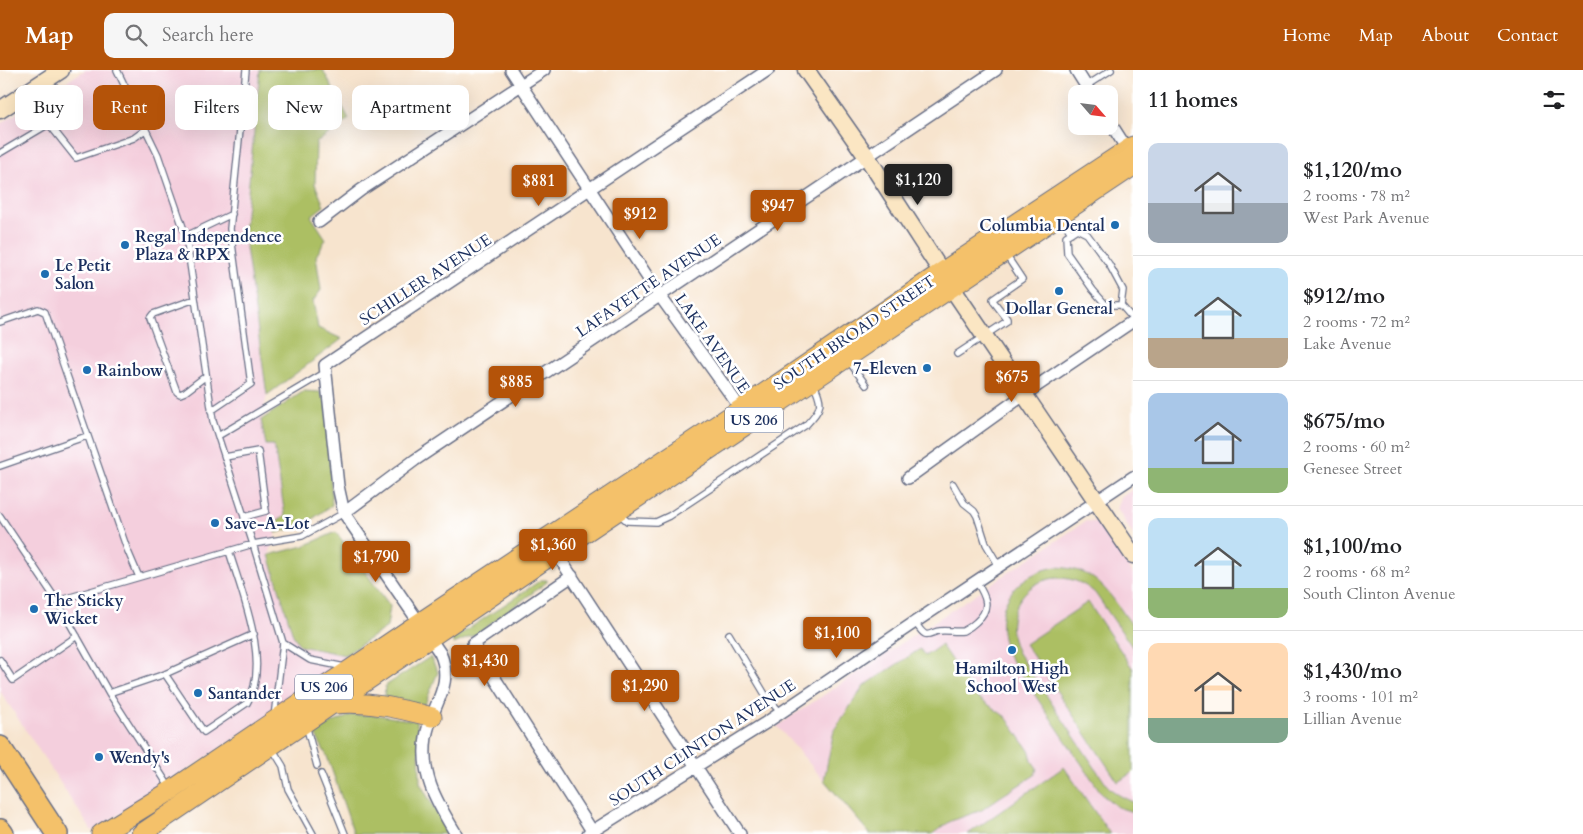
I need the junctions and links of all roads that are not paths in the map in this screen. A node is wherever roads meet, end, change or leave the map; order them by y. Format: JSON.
{"nodes":[{"id":1,"x":62,"y":70,"type":"edge"},
{"id":2,"x":117,"y":70,"type":"edge"},
{"id":3,"x":246,"y":70,"type":"edge"},
{"id":4,"x":511,"y":70,"type":"edge"},
{"id":5,"x":544,"y":70,"type":"edge"},
{"id":6,"x":768,"y":70,"type":"edge"},
{"id":7,"x":806,"y":70,"type":"edge"},
{"id":8,"x":996,"y":70,"type":"edge"},
{"id":9,"x":1076,"y":70,"type":"edge"},
{"id":10,"x":1111,"y":70,"type":"edge"},
{"id":11,"x":124,"y":85,"type":"edge"},
{"id":12,"x":521,"y":85,"type":"junction"},
{"id":13,"x":1086,"y":85,"type":"edge"},
{"id":14,"x":1094,"y":85,"type":"edge"},
{"id":15,"x":0,"y":109,"type":"edge"},
{"id":16,"x":145,"y":130,"type":"joint"},
{"id":17,"x":1117,"y":135,"type":"edge"},
{"id":18,"x":0,"y":153,"type":"edge"},
{"id":19,"x":867,"y":157,"type":"junction"},
{"id":20,"x":1131,"y":162,"type":"edge"},
{"id":21,"x":590,"y":189,"type":"junction"},
{"id":22,"x":232,"y":214,"type":"junction"},
{"id":23,"x":1060,"y":216,"type":"junction"},
{"id":24,"x":319,"y":222,"type":"dead end"},
{"id":25,"x":1071,"y":233,"type":"junction"},
{"id":26,"x":186,"y":236,"type":"junction"},
{"id":27,"x":1005,"y":252,"type":"junction"},
{"id":28,"x":942,"y":272,"type":"junction"},
{"id":29,"x":952,"y":288,"type":"junction"},
{"id":30,"x":660,"y":296,"type":"junction"},
{"id":31,"x":195,"y":300,"type":"junction"},
{"id":32,"x":1121,"y":305,"type":"junction"},
{"id":33,"x":1133,"y":320,"type":"edge"},
{"id":34,"x":0,"y":322,"type":"edge"},
{"id":35,"x":985,"y":336,"type":"junction"},
{"id":36,"x":957,"y":354,"type":"dead end"},
{"id":37,"x":846,"y":358,"type":"junction"},
{"id":38,"x":325,"y":368,"type":"junction"},
{"id":39,"x":206,"y":376,"type":"junction"},
{"id":40,"x":812,"y":381,"type":"junction"},
{"id":41,"x":866,"y":385,"type":"dead end"},
{"id":42,"x":1025,"y":394,"type":"junction"},
{"id":43,"x":740,"y":409,"type":"junction"},
{"id":44,"x":211,"y":411,"type":"junction"},
{"id":45,"x":88,"y":436,"type":"junction"},
{"id":46,"x":218,"y":436,"type":"junction"},
{"id":47,"x":225,"y":457,"type":"junction"},
{"id":48,"x":0,"y":466,"type":"edge"},
{"id":49,"x":1133,"y":477,"type":"edge"},
{"id":50,"x":908,"y":478,"type":"dead end"},
{"id":51,"x":953,"y":484,"type":"dead end"},
{"id":52,"x":1097,"y":501,"type":"junction"},
{"id":53,"x":344,"y":513,"type":"junction"},
{"id":54,"x":617,"y":513,"type":"junction"},
{"id":55,"x":0,"y":516,"type":"edge"},
{"id":56,"x":244,"y":517,"type":"junction"},
{"id":57,"x":253,"y":544,"type":"junction"},
{"id":58,"x":551,"y":545,"type":"junction"},
{"id":59,"x":229,"y":551,"type":"junction"},
{"id":60,"x":1133,"y":555,"type":"edge"},
{"id":61,"x":999,"y":566,"type":"junction"},
{"id":62,"x":572,"y":576,"type":"junction"},
{"id":63,"x":139,"y":577,"type":"junction"},
{"id":64,"x":976,"y":581,"type":"junction"},
{"id":65,"x":58,"y":601,"type":"junction"},
{"id":66,"x":915,"y":622,"type":"junction"},
{"id":67,"x":419,"y":623,"type":"junction"},
{"id":68,"x":254,"y":634,"type":"junction"},
{"id":69,"x":729,"y":634,"type":"dead end"},
{"id":70,"x":77,"y":636,"type":"junction"},
{"id":71,"x":430,"y":639,"type":"junction"},
{"id":72,"x":283,"y":643,"type":"junction"},
{"id":73,"x":0,"y":660,"type":"edge"},
{"id":74,"x":351,"y":669,"type":"junction"},
{"id":75,"x":165,"y":674,"type":"junction"},
{"id":76,"x":109,"y":693,"type":"junction"},
{"id":77,"x":334,"y":704,"type":"junction"},
{"id":78,"x":781,"y":713,"type":"junction"},
{"id":79,"x":432,"y":717,"type":"junction"},
{"id":80,"x":274,"y":721,"type":"junction"},
{"id":81,"x":306,"y":723,"type":"junction"},
{"id":82,"x":0,"y":746,"type":"edge"},
{"id":83,"x":271,"y":746,"type":"junction"},
{"id":84,"x":317,"y":766,"type":"dead end"},
{"id":85,"x":696,"y":766,"type":"junction"},
{"id":86,"x":321,"y":774,"type":"dead end"},
{"id":87,"x":172,"y":790,"type":"junction"},
{"id":88,"x":0,"y":830,"type":"edge"},
{"id":89,"x":592,"y":833,"type":"edge"},
{"id":90,"x":3,"y":834,"type":"edge"},
{"id":91,"x":57,"y":834,"type":"edge"},
{"id":92,"x":101,"y":834,"type":"edge"},
{"id":93,"x":141,"y":834,"type":"edge"},
{"id":94,"x":313,"y":834,"type":"edge"},
{"id":95,"x":345,"y":834,"type":"edge"},
{"id":96,"x":456,"y":834,"type":"edge"},
{"id":97,"x":740,"y":834,"type":"edge"}],
"edges":[{"from":1,"to":15,"type":"street"},
{"from":2,"to":11,"type":"lane"},
{"from":3,"to":22,"type":"lane"},
{"from":4,"to":12,"type":"street","name":"LAKE AVENUE"},
{"from":5,"to":12,"type":"street"},
{"from":6,"to":21,"type":"street","name":"SCHILLER AVENUE"},
{"from":7,"to":19,"type":"street"},
{"from":8,"to":19,"type":"street","name":"LAFAYETTE AVENUE"},
{"from":9,"to":13,"type":"street"},
{"from":10,"to":14,"type":"lane"},
{"from":12,"to":21,"type":"street","name":"LAKE AVENUE"},
{"from":12,"to":24,"type":"street"},
{"from":16,"to":18,"type":"lane"},
{"from":16,"to":26,"type":"lane"},
{"from":17,"to":20,"type":"street"},
{"from":19,"to":28,"type":"street"},
{"from":19,"to":30,"type":"street","name":"LAFAYETTE AVENUE"},
{"from":20,"to":23,"type":"main road","name":"SOUTH BROAD STREET","number":"US 206"},
{"from":20,"to":28,"type":"main road","name":"SOUTH BROAD STREET","number":"US 206"},
{"from":21,"to":30,"type":"street","name":"LAKE AVENUE"},
{"from":21,"to":38,"type":"street","name":"SCHILLER AVENUE"},
{"from":22,"to":26,"type":"lane"},
{"from":22,"to":44,"type":"lane"},
{"from":23,"to":25,"type":"lane"},
{"from":23,"to":27,"type":"main road","name":"SOUTH BROAD STREET","number":"US 206"},
{"from":25,"to":32,"type":"lane"},
{"from":25,"to":32,"type":"lane"},
{"from":26,"to":31,"type":"lane"},
{"from":27,"to":29,"type":"main road","name":"SOUTH BROAD STREET","number":"US 206"},
{"from":27,"to":35,"type":"lane"},
{"from":28,"to":29,"type":"street"},
{"from":28,"to":43,"type":"main road","name":"SOUTH BROAD STREET","number":"US 206"},
{"from":29,"to":35,"type":"street"},
{"from":29,"to":37,"type":"main road","name":"SOUTH BROAD STREET","number":"US 206"},
{"from":30,"to":43,"type":"street","name":"LAKE AVENUE"},
{"from":30,"to":53,"type":"street","name":"LAFAYETTE AVENUE"},
{"from":31,"to":39,"type":"lane"},
{"from":31,"to":39,"type":"lane"},
{"from":32,"to":33,"type":"lane"},
{"from":33,"to":42,"type":"street"},
{"from":34,"to":45,"type":"lane"},
{"from":35,"to":36,"type":"lane"},
{"from":35,"to":42,"type":"street"},
{"from":37,"to":40,"type":"main road","name":"SOUTH BROAD STREET","number":"US 206"},
{"from":37,"to":41,"type":"lane"},
{"from":38,"to":46,"type":"lane"},
{"from":38,"to":53,"type":"street"},
{"from":39,"to":44,"type":"lane"},
{"from":40,"to":54,"type":"main road","name":"SOUTH BROAD STREET","number":"US 206"},
{"from":40,"to":54,"type":"lane"},
{"from":42,"to":50,"type":"street"},
{"from":42,"to":52,"type":"street"},
{"from":43,"to":58,"type":"main road","name":"SOUTH BROAD STREET","number":"US 206"},
{"from":44,"to":46,"type":"lane"},
{"from":45,"to":48,"type":"lane"},
{"from":45,"to":63,"type":"lane"},
{"from":46,"to":47,"type":"lane"},
{"from":47,"to":56,"type":"lane"},
{"from":47,"to":56,"type":"lane"},
{"from":49,"to":52,"type":"street","name":"SOUTH CLINTON AVENUE"},
{"from":51,"to":61,"type":"lane"},
{"from":52,"to":60,"type":"street"},
{"from":52,"to":61,"type":"street","name":"SOUTH CLINTON AVENUE"},
{"from":53,"to":57,"type":"lane"},
{"from":53,"to":67,"type":"street"},
{"from":54,"to":58,"type":"main road","name":"SOUTH BROAD STREET","number":"US 206"},
{"from":55,"to":65,"type":"lane"},
{"from":56,"to":57,"type":"lane"},
{"from":57,"to":59,"type":"lane"},
{"from":57,"to":72,"type":"lane"},
{"from":58,"to":62,"type":"street"},
{"from":58,"to":67,"type":"main road","name":"SOUTH BROAD STREET","number":"US 206"},
{"from":58,"to":71,"type":"main road","name":"SOUTH BROAD STREET","number":"US 206"},
{"from":59,"to":63,"type":"lane"},
{"from":59,"to":68,"type":"lane"},
{"from":61,"to":64,"type":"street","name":"SOUTH CLINTON AVENUE"},
{"from":62,"to":85,"type":"street"},
{"from":62,"to":89,"type":"street"},
{"from":63,"to":65,"type":"lane"},
{"from":64,"to":66,"type":"street","name":"SOUTH CLINTON AVENUE"},
{"from":64,"to":66,"type":"lane"},
{"from":65,"to":70,"type":"lane"},
{"from":66,"to":78,"type":"street","name":"SOUTH CLINTON AVENUE"},
{"from":67,"to":71,"type":"street"},
{"from":67,"to":74,"type":"main road","name":"SOUTH BROAD STREET","number":"US 206"},
{"from":68,"to":75,"type":"lane"},
{"from":68,"to":75,"type":"lane"},
{"from":69,"to":78,"type":"lane"},
{"from":70,"to":73,"type":"lane"},
{"from":70,"to":76,"type":"lane"},
{"from":71,"to":77,"type":"main road","name":"SOUTH BROAD STREET","number":"US 206"},
{"from":71,"to":79,"type":"street"},
{"from":72,"to":74,"type":"lane"},
{"from":72,"to":80,"type":"lane"},
{"from":74,"to":80,"type":"main road","name":"SOUTH BROAD STREET","number":"US 206"},
{"from":75,"to":76,"type":"lane"},
{"from":76,"to":87,"type":"lane"},
{"from":77,"to":79,"type":"main road"},
{"from":77,"to":81,"type":"main road","name":"SOUTH BROAD STREET","number":"US 206"},
{"from":78,"to":85,"type":"street","name":"SOUTH CLINTON AVENUE"},
{"from":79,"to":96,"type":"street"},
{"from":80,"to":87,"type":"main road","name":"SOUTH BROAD STREET","number":"US 206"},
{"from":81,"to":83,"type":"main road","name":"SOUTH BROAD STREET","number":"US 206"},
{"from":81,"to":84,"type":"lane"},
{"from":82,"to":91,"type":"highway"},
{"from":83,"to":93,"type":"main road","name":"SOUTH BROAD STREET","number":"US 206"},
{"from":83,"to":94,"type":"lane"},
{"from":85,"to":89,"type":"street","name":"SOUTH CLINTON AVENUE"},
{"from":85,"to":97,"type":"street"},
{"from":86,"to":95,"type":"lane"},
{"from":87,"to":92,"type":"main road","name":"SOUTH BROAD STREET","number":"US 206"},
{"from":88,"to":90,"type":"highway"}]}
